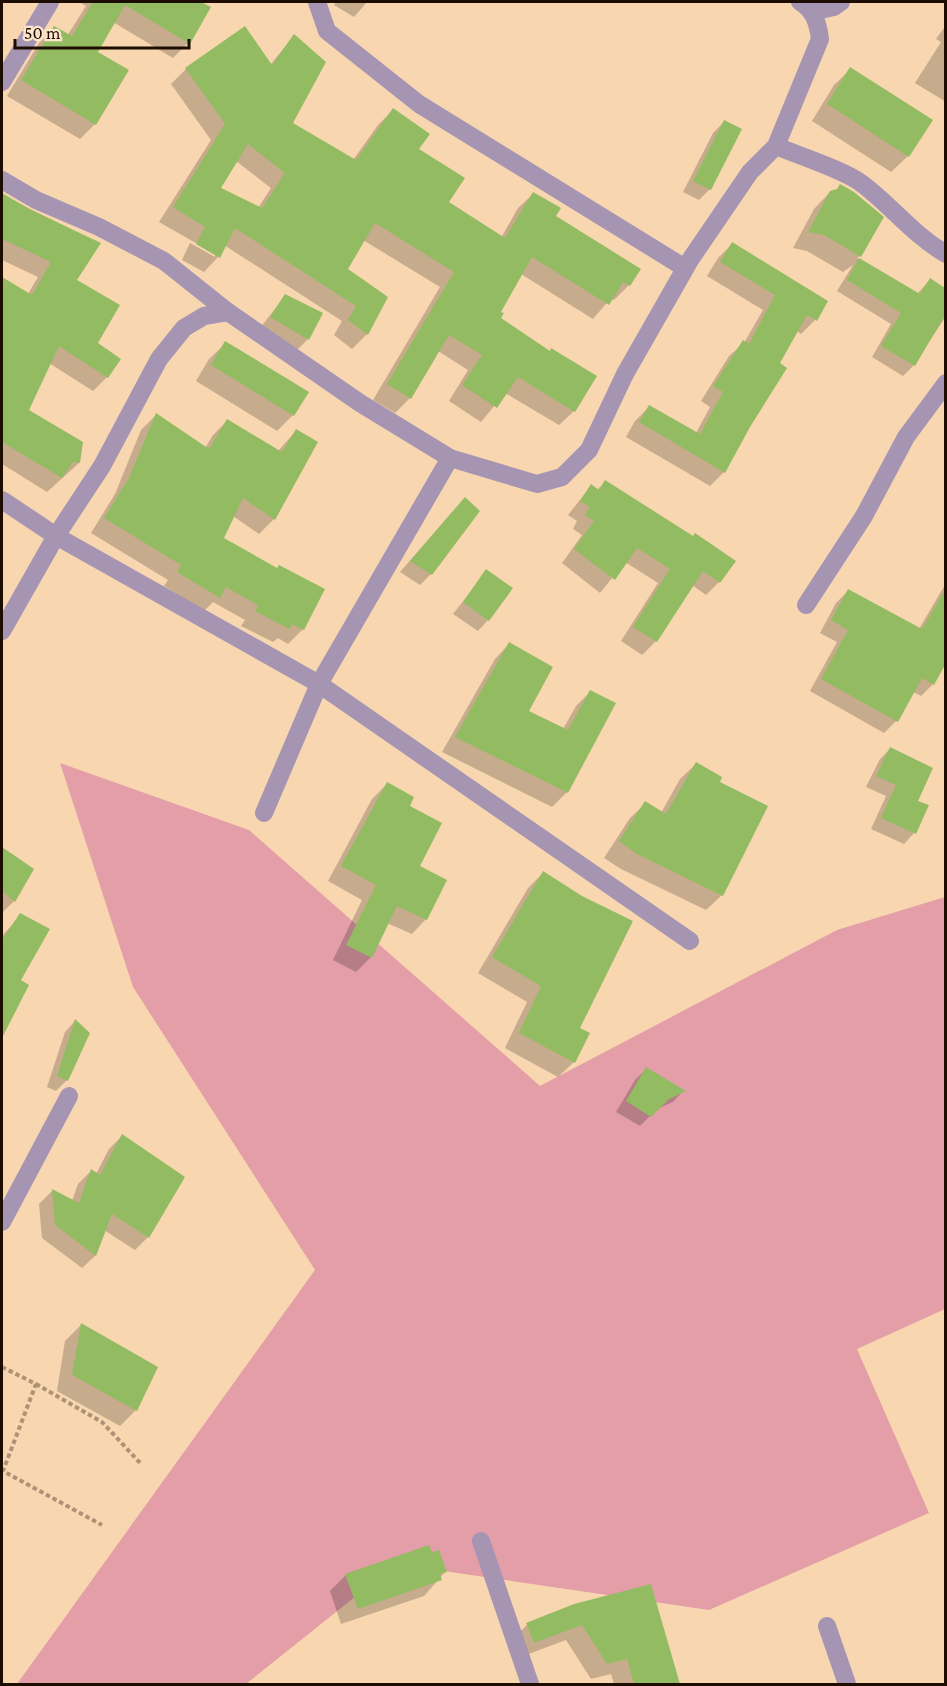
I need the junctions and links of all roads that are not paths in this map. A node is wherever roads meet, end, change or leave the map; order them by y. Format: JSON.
{"nodes":[{"id":1,"x":50,"y":2,"type":"edge"},
{"id":2,"x":317,"y":2,"type":"edge"},
{"id":3,"x":841,"y":2,"type":"edge"},
{"id":4,"x":806,"y":7,"type":"edge"},
{"id":5,"x":2,"y":82,"type":"edge"},
{"id":6,"x":776,"y":146,"type":"junction"},
{"id":7,"x":2,"y":180,"type":"edge"},
{"id":8,"x":945,"y":254,"type":"edge"},
{"id":9,"x":686,"y":268,"type":"junction"},
{"id":10,"x":228,"y":312,"type":"junction"},
{"id":11,"x":945,"y":383,"type":"edge"},
{"id":12,"x":450,"y":458,"type":"junction"},
{"id":13,"x":2,"y":500,"type":"edge"},
{"id":14,"x":56,"y":537,"type":"junction"},
{"id":15,"x":806,"y":605,"type":"dead end"},
{"id":16,"x":2,"y":631,"type":"edge"},
{"id":17,"x":319,"y":684,"type":"junction"},
{"id":18,"x":264,"y":813,"type":"dead end"},
{"id":19,"x":690,"y":941,"type":"dead end"},
{"id":20,"x":69,"y":1096,"type":"dead end"},
{"id":21,"x":2,"y":1222,"type":"edge"},
{"id":22,"x":480,"y":1541,"type":"dead end"},
{"id":23,"x":827,"y":1626,"type":"dead end"},
{"id":24,"x":530,"y":1684,"type":"edge"},
{"id":25,"x":847,"y":1684,"type":"edge"}],
"edges":[{"from":1,"to":5,"type":"street"},
{"from":2,"to":9,"type":"street"},
{"from":3,"to":4,"type":"street"},
{"from":4,"to":6,"type":"street"},
{"from":6,"to":8,"type":"street"},
{"from":6,"to":9,"type":"street"},
{"from":7,"to":10,"type":"street"},
{"from":9,"to":12,"type":"street"},
{"from":10,"to":12,"type":"street"},
{"from":10,"to":14,"type":"street"},
{"from":11,"to":15,"type":"street"},
{"from":12,"to":17,"type":"street"},
{"from":13,"to":14,"type":"street"},
{"from":14,"to":16,"type":"street"},
{"from":14,"to":17,"type":"street"},
{"from":17,"to":18,"type":"street"},
{"from":17,"to":19,"type":"street"},
{"from":20,"to":21,"type":"street"},
{"from":22,"to":24,"type":"street"},
{"from":23,"to":25,"type":"street"}]}
